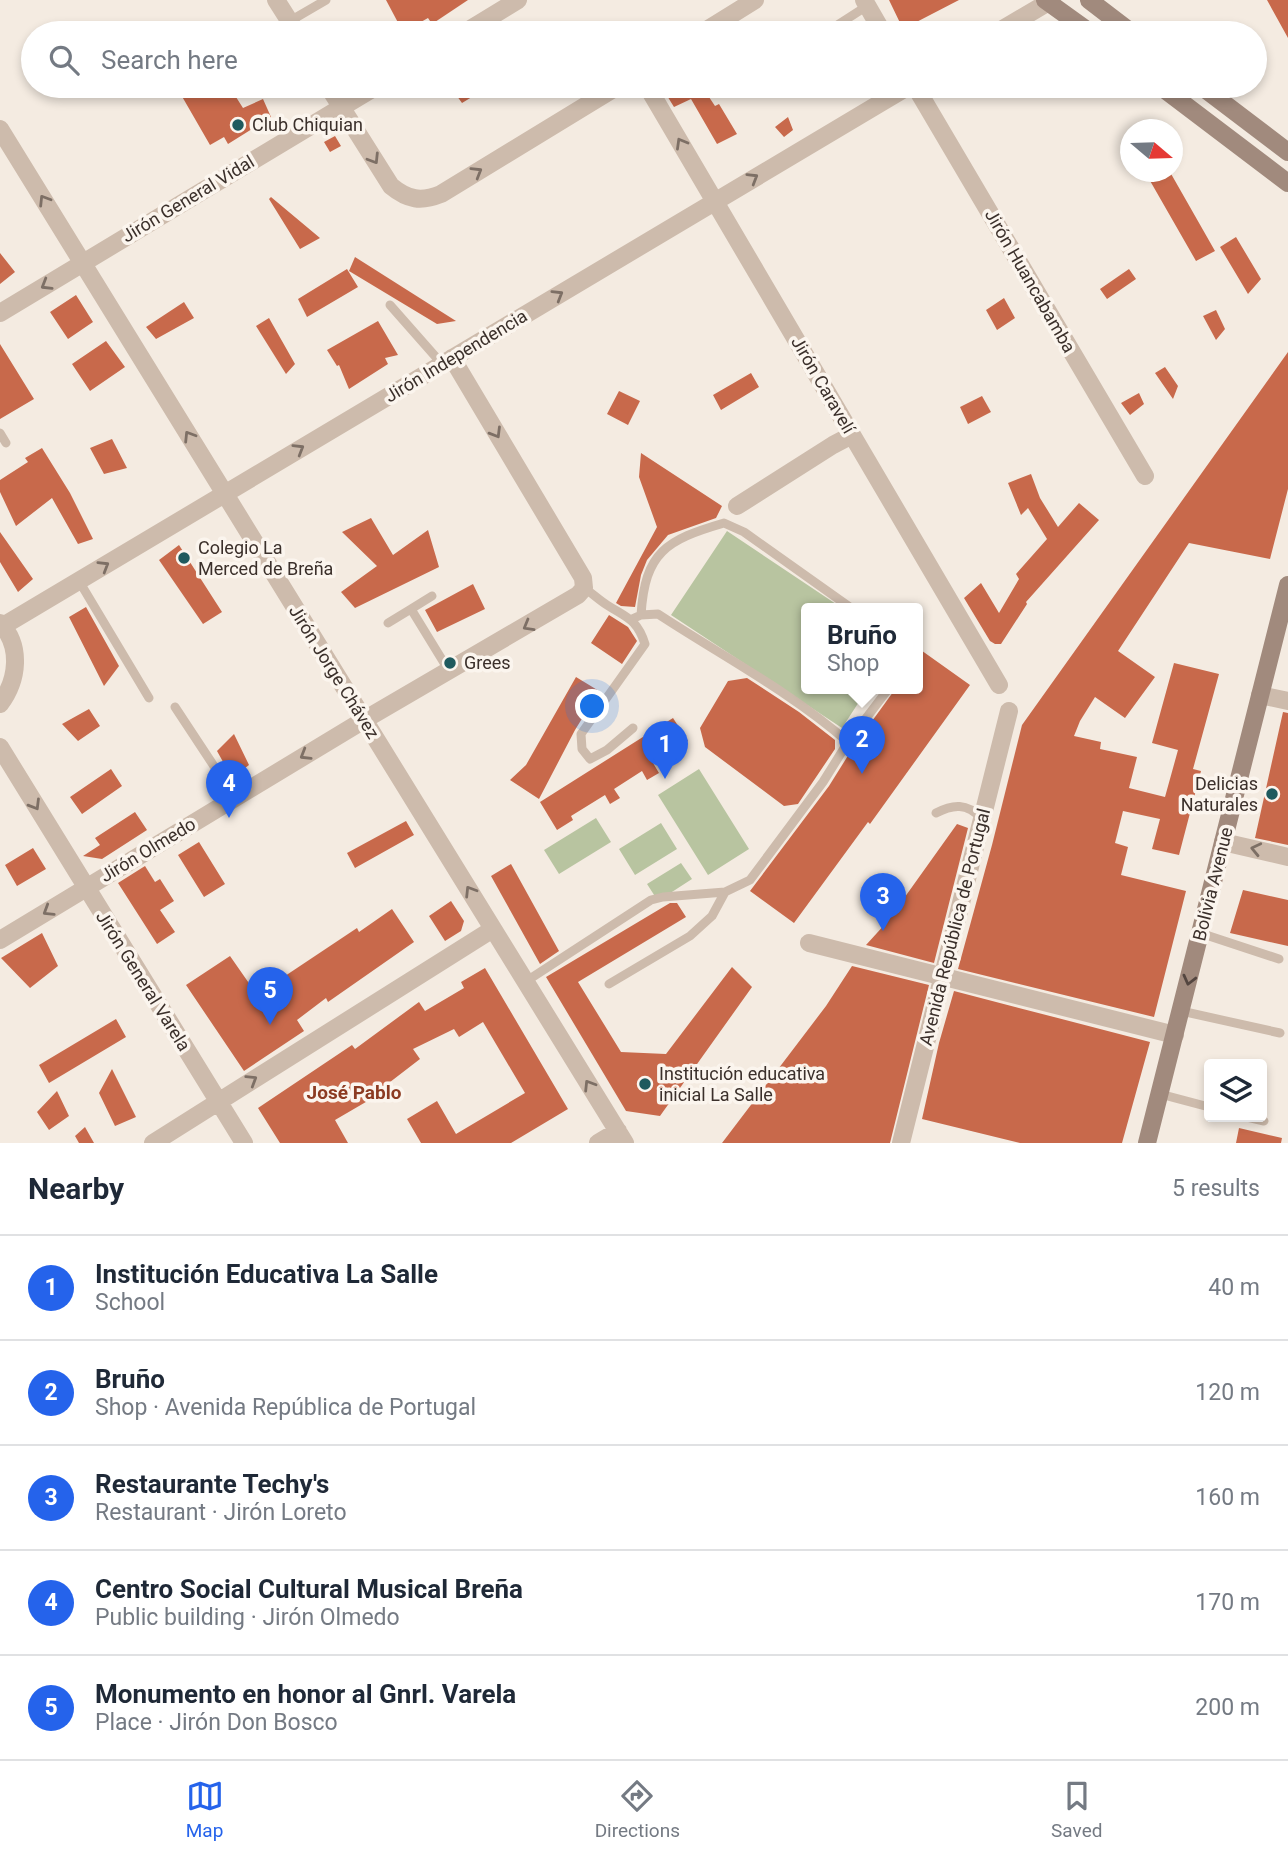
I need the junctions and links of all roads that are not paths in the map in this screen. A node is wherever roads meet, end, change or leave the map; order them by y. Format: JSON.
{"nodes":[{"id":1,"x":276,"y":0,"type":"edge"},
{"id":2,"x":326,"y":0,"type":"edge"},
{"id":3,"x":518,"y":0,"type":"edge"},
{"id":4,"x":755,"y":0,"type":"edge"},
{"id":5,"x":1088,"y":0,"type":"edge"},
{"id":6,"x":1049,"y":1,"type":"edge"},
{"id":7,"x":866,"y":3,"type":"edge"},
{"id":8,"x":289,"y":21,"type":"edge"},
{"id":9,"x":300,"y":21,"type":"edge"},
{"id":10,"x":484,"y":21,"type":"edge"},
{"id":11,"x":721,"y":21,"type":"edge"},
{"id":12,"x":841,"y":21,"type":"edge"},
{"id":13,"x":876,"y":21,"type":"edge"},
{"id":14,"x":1016,"y":21,"type":"edge"},
{"id":15,"x":1075,"y":21,"type":"edge"},
{"id":16,"x":1116,"y":21,"type":"edge"},
{"id":17,"x":335,"y":98,"type":"edge"},
{"id":18,"x":356,"y":98,"type":"edge"},
{"id":19,"x":598,"y":98,"type":"edge"},
{"id":20,"x":654,"y":98,"type":"edge"},
{"id":21,"x":889,"y":98,"type":"edge"},
{"id":22,"x":922,"y":98,"type":"edge"},
{"id":23,"x":1176,"y":98,"type":"edge"},
{"id":24,"x":1217,"y":98,"type":"edge"},
{"id":25,"x":341,"y":107,"type":"junction"},
{"id":26,"x":0,"y":129,"type":"edge"},
{"id":27,"x":1285,"y":150,"type":"edge"},
{"id":28,"x":1267,"y":167,"type":"junction"},
{"id":29,"x":1288,"y":183,"type":"edge"},
{"id":30,"x":715,"y":201,"type":"junction"},
{"id":31,"x":82,"y":263,"type":"junction"},
{"id":32,"x":390,"y":305,"type":"dead end"},
{"id":33,"x":0,"y":313,"type":"edge"},
{"id":34,"x":447,"y":361,"type":"junction"},
{"id":35,"x":0,"y":433,"type":"edge"},
{"id":36,"x":852,"y":435,"type":"junction"},
{"id":37,"x":6,"y":443,"type":"dead end"},
{"id":38,"x":1144,"y":476,"type":"dead end"},
{"id":39,"x":224,"y":494,"type":"junction"},
{"id":40,"x":737,"y":506,"type":"dead end"},
{"id":41,"x":79,"y":581,"type":"junction"},
{"id":42,"x":1288,"y":585,"type":"edge"},
{"id":43,"x":584,"y":587,"type":"junction"},
{"id":44,"x":432,"y":596,"type":"dead end"},
{"id":45,"x":844,"y":603,"type":"edge"},
{"id":46,"x":411,"y":609,"type":"junction"},
{"id":47,"x":1285,"y":612,"type":"edge"},
{"id":48,"x":637,"y":617,"type":"junction"},
{"id":49,"x":388,"y":623,"type":"dead end"},
{"id":50,"x":2,"y":624,"type":"edge"},
{"id":51,"x":449,"y":671,"type":"junction"},
{"id":52,"x":999,"y":685,"type":"dead end"},
{"id":53,"x":884,"y":694,"type":"edge"},
{"id":54,"x":1260,"y":695,"type":"junction"},
{"id":55,"x":149,"y":698,"type":"dead end"},
{"id":56,"x":1288,"y":701,"type":"edge"},
{"id":57,"x":0,"y":704,"type":"edge"},
{"id":58,"x":174,"y":707,"type":"dead end"},
{"id":59,"x":1009,"y":711,"type":"dead end"},
{"id":60,"x":364,"y":720,"type":"junction"},
{"id":61,"x":633,"y":728,"type":"dead end"},
{"id":62,"x":848,"y":742,"type":"junction"},
{"id":63,"x":0,"y":747,"type":"edge"},
{"id":64,"x":234,"y":798,"type":"junction"},
{"id":65,"x":936,"y":813,"type":"dead end"},
{"id":66,"x":982,"y":820,"type":"junction"},
{"id":67,"x":1223,"y":842,"type":"junction"},
{"id":68,"x":1288,"y":857,"type":"edge"},
{"id":69,"x":85,"y":888,"type":"junction"},
{"id":70,"x":725,"y":892,"type":"junction"},
{"id":71,"x":492,"y":929,"type":"junction"},
{"id":72,"x":1200,"y":933,"type":"junction"},
{"id":73,"x":0,"y":940,"type":"edge"},
{"id":74,"x":809,"y":943,"type":"dead end"},
{"id":75,"x":1279,"y":959,"type":"dead end"},
{"id":76,"x":943,"y":978,"type":"junction"},
{"id":77,"x":525,"y":982,"type":"junction"},
{"id":78,"x":609,"y":984,"type":"dead end"},
{"id":79,"x":1181,"y":1011,"type":"junction"},
{"id":80,"x":1280,"y":1033,"type":"dead end"},
{"id":81,"x":1175,"y":1035,"type":"junction"},
{"id":82,"x":1160,"y":1094,"type":"junction"},
{"id":83,"x":218,"y":1102,"type":"junction"},
{"id":84,"x":1204,"y":1106,"type":"edge"},
{"id":85,"x":621,"y":1137,"type":"edge"},
{"id":86,"x":153,"y":1143,"type":"edge"},
{"id":87,"x":244,"y":1143,"type":"edge"},
{"id":88,"x":598,"y":1143,"type":"edge"},
{"id":89,"x":901,"y":1143,"type":"edge"},
{"id":90,"x":1147,"y":1143,"type":"edge"}],
"edges":[{"from":1,"to":8,"type":"street"},
{"from":2,"to":9,"type":"lane"},
{"from":3,"to":10,"type":"street"},
{"from":4,"to":11,"type":"street"},
{"from":5,"to":16,"type":"main road"},
{"from":6,"to":14,"type":"street"},
{"from":6,"to":15,"type":"main road"},
{"from":7,"to":12,"type":"lane"},
{"from":7,"to":13,"type":"street"},
{"from":17,"to":25,"type":"street"},
{"from":18,"to":25,"type":"street","name":"Jirón General Vidal"},
{"from":25,"to":19,"type":"street","one_way":true},
{"from":30,"to":20,"type":"street","name":"Jirón Caravelí","one_way":true},
{"from":30,"to":21,"type":"street","name":"Jirón Independencia","one_way":true},
{"from":22,"to":38,"type":"street","name":"Jirón Huancabamba"},
{"from":23,"to":28,"type":"main road"},
{"from":24,"to":27,"type":"main road"},
{"from":25,"to":31,"type":"street","name":"Jirón General Vidal"},
{"from":31,"to":26,"type":"street","name":"Jirón Jorge Chávez","one_way":true},
{"from":27,"to":28,"type":"main road"},
{"from":28,"to":29,"type":"main road"},
{"from":34,"to":30,"type":"street","name":"Jirón Independencia","one_way":true},
{"from":30,"to":36,"type":"street","name":"Jirón Caravelí"},
{"from":31,"to":33,"type":"street","name":"Jirón General Vidal","one_way":true},
{"from":39,"to":31,"type":"street","name":"Jirón Jorge Chávez","one_way":true},
{"from":32,"to":34,"type":"lane"},
{"from":39,"to":34,"type":"street","name":"Jirón Independencia","one_way":true},
{"from":34,"to":43,"type":"street","one_way":true},
{"from":35,"to":37,"type":"lane"},
{"from":36,"to":40,"type":"street"},
{"from":36,"to":52,"type":"street","name":"Jirón Caravelí"},
{"from":41,"to":39,"type":"street","name":"Jirón Independencia","one_way":true},
{"from":39,"to":60,"type":"street","name":"Jirón Jorge Chávez"},
{"from":41,"to":50,"type":"street","name":"Jirón Independencia"},
{"from":41,"to":55,"type":"lane"},
{"from":42,"to":47,"type":"main road","name":"Bolivia Avenue"},
{"from":43,"to":48,"type":"lane"},
{"from":43,"to":51,"type":"street","name":"Jirón Olmedo","one_way":true},
{"from":44,"to":46,"type":"lane"},
{"from":45,"to":48,"type":"lane"},
{"from":46,"to":49,"type":"lane"},
{"from":46,"to":51,"type":"lane"},
{"from":47,"to":54,"type":"main road","name":"Bolivia Avenue"},
{"from":48,"to":61,"type":"lane"},
{"from":48,"to":62,"type":"lane"},
{"from":50,"to":57,"type":"street"},
{"from":51,"to":60,"type":"street","name":"Jirón Olmedo"},
{"from":53,"to":62,"type":"lane"},
{"from":54,"to":56,"type":"street"},
{"from":54,"to":67,"type":"main road","name":"Bolivia Avenue"},
{"from":58,"to":64,"type":"lane"},
{"from":59,"to":66,"type":"street","name":"Avenida República de Portugal"},
{"from":60,"to":64,"type":"street","name":"Jirón Olmedo","one_way":true},
{"from":71,"to":60,"type":"street","name":"Jirón Jorge Chávez","one_way":true},
{"from":62,"to":70,"type":"lane"},
{"from":63,"to":69,"type":"street","name":"Jirón General Varela","one_way":true},
{"from":64,"to":69,"type":"street","name":"Jirón Olmedo"},
{"from":65,"to":66,"type":"lane"},
{"from":66,"to":76,"type":"street","name":"Avenida República de Portugal"},
{"from":68,"to":67,"type":"street","one_way":true},
{"from":67,"to":72,"type":"main road","name":"Bolivia Avenue"},
{"from":69,"to":73,"type":"street","name":"Jirón Olmedo","one_way":true},
{"from":69,"to":83,"type":"street","name":"Jirón General Varela"},
{"from":70,"to":77,"type":"lane"},
{"from":70,"to":78,"type":"lane"},
{"from":71,"to":77,"type":"street","name":"Jirón Jorge Chávez"},
{"from":83,"to":71,"type":"street","one_way":true},
{"from":72,"to":75,"type":"lane"},
{"from":72,"to":79,"type":"main road","name":"Bolivia Avenue","one_way":true},
{"from":74,"to":76,"type":"street"},
{"from":76,"to":81,"type":"street"},
{"from":76,"to":89,"type":"street","name":"Avenida República de Portugal"},
{"from":85,"to":77,"type":"street","name":"Jirón Jorge Chávez","one_way":true},
{"from":79,"to":80,"type":"lane"},
{"from":79,"to":81,"type":"main road","name":"Bolivia Avenue"},
{"from":81,"to":82,"type":"main road","name":"Bolivia Avenue"},
{"from":82,"to":84,"type":"lane"},
{"from":82,"to":90,"type":"main road","name":"Bolivia Avenue"},
{"from":83,"to":86,"type":"street"},
{"from":83,"to":87,"type":"street","name":"Jirón General Varela"},
{"from":85,"to":88,"type":"street"}]}
